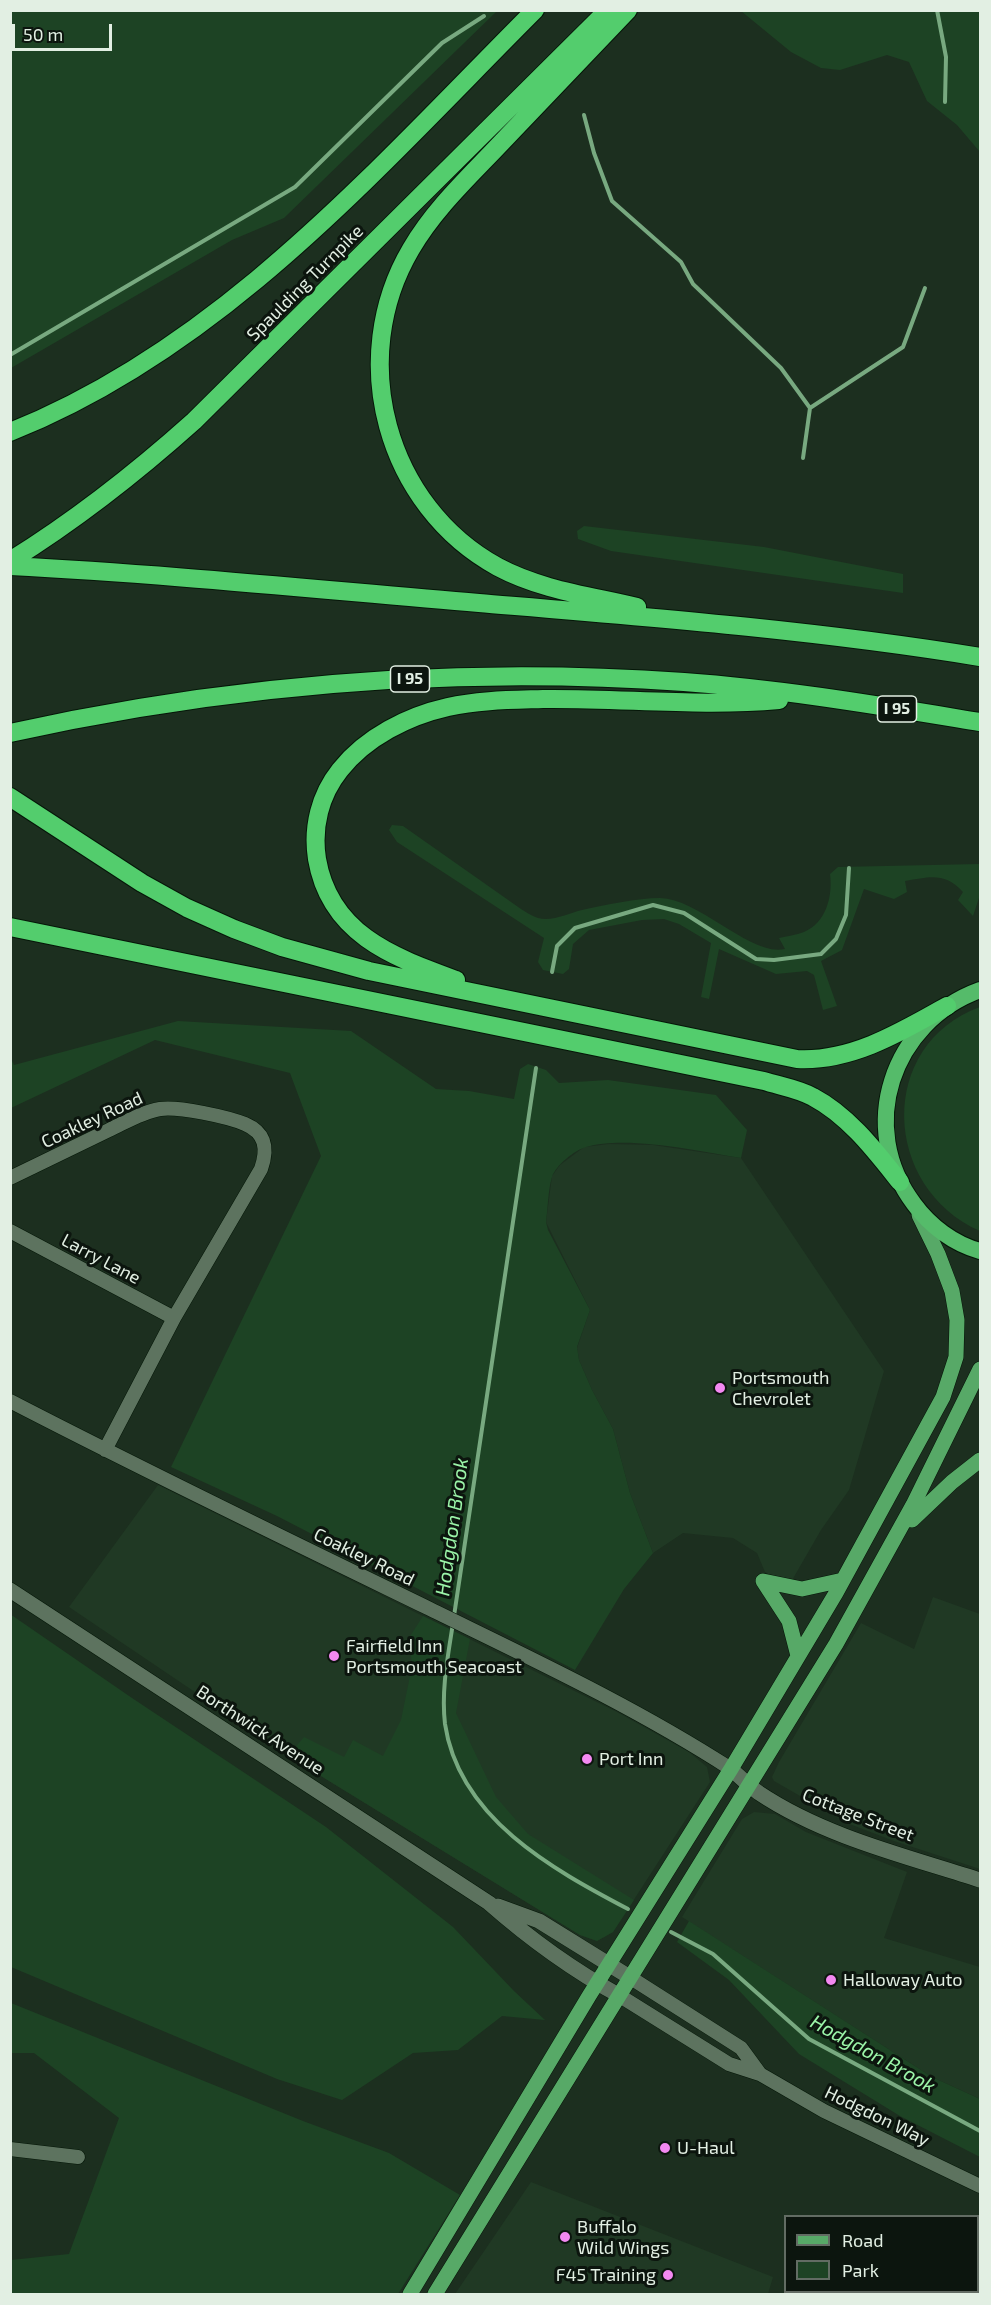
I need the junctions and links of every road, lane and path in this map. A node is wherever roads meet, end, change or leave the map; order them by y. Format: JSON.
{"nodes":[{"id":1,"x":536,"y":10,"type":"edge"},
{"id":2,"x":608,"y":10,"type":"edge"},
{"id":3,"x":628,"y":10,"type":"edge"},
{"id":4,"x":10,"y":432,"type":"edge"},
{"id":5,"x":10,"y":561,"type":"edge"},
{"id":6,"x":10,"y":566,"type":"edge"},
{"id":7,"x":704,"y":622,"type":"junction"},
{"id":8,"x":981,"y":657,"type":"edge"},
{"id":9,"x":813,"y":696,"type":"junction"},
{"id":10,"x":981,"y":722,"type":"edge"},
{"id":11,"x":10,"y":733,"type":"edge"},
{"id":12,"x":17,"y":801,"type":"edge"},
{"id":13,"x":10,"y":927,"type":"edge"},
{"id":14,"x":981,"y":977,"type":"edge"},
{"id":15,"x":981,"y":990,"type":"edge"},
{"id":16,"x":516,"y":1002,"type":"junction"},
{"id":17,"x":947,"y":1006,"type":"junction"},
{"id":18,"x":10,"y":1178,"type":"edge"},
{"id":19,"x":905,"y":1190,"type":"junction"},
{"id":20,"x":10,"y":1231,"type":"edge"},
{"id":21,"x":981,"y":1251,"type":"edge"},
{"id":22,"x":174,"y":1318,"type":"junction"},
{"id":23,"x":981,"y":1369,"type":"edge"},
{"id":24,"x":10,"y":1401,"type":"edge"},
{"id":25,"x":105,"y":1450,"type":"junction"},
{"id":26,"x":981,"y":1460,"type":"edge"},
{"id":27,"x":892,"y":1542,"type":"junction"},
{"id":28,"x":843,"y":1580,"type":"junction"},
{"id":29,"x":10,"y":1590,"type":"edge"},
{"id":30,"x":798,"y":1656,"type":"junction"},
{"id":31,"x":731,"y":1769,"type":"junction"},
{"id":32,"x":750,"y":1785,"type":"junction"},
{"id":33,"x":981,"y":1880,"type":"edge"},
{"id":34,"x":489,"y":1903,"type":"junction"},
{"id":35,"x":609,"y":1965,"type":"junction"},
{"id":36,"x":631,"y":1978,"type":"junction"},
{"id":37,"x":597,"y":1983,"type":"junction"},
{"id":38,"x":620,"y":1996,"type":"junction"},
{"id":39,"x":760,"y":2074,"type":"junction"},
{"id":40,"x":10,"y":2149,"type":"edge"},
{"id":41,"x":78,"y":2157,"type":"dead end"},
{"id":42,"x":981,"y":2186,"type":"edge"},
{"id":43,"x":410,"y":2295,"type":"edge"},
{"id":44,"x":435,"y":2295,"type":"edge"}],
"edges":[{"from":1,"to":4,"type":"highway","name":"Spaulding Turnpike"},
{"from":2,"to":5,"type":"highway","name":"Spaulding Turnpike"},
{"from":3,"to":7,"type":"highway"},
{"from":6,"to":7,"type":"highway"},
{"from":7,"to":8,"type":"highway"},
{"from":9,"to":10,"type":"highway","number":"I 95"},
{"from":9,"to":11,"type":"highway","number":"I 95"},
{"from":9,"to":16,"type":"highway"},
{"from":12,"to":16,"type":"highway"},
{"from":13,"to":19,"type":"highway"},
{"from":14,"to":17,"type":"highway"},
{"from":15,"to":17,"type":"highway"},
{"from":16,"to":17,"type":"highway"},
{"from":17,"to":19,"type":"highway"},
{"from":18,"to":22,"type":"street","name":"Coakley Road"},
{"from":19,"to":21,"type":"highway"},
{"from":19,"to":28,"type":"main road"},
{"from":20,"to":22,"type":"street","name":"Larry Lane"},
{"from":22,"to":25,"type":"street","name":"Coakley Road"},
{"from":23,"to":27,"type":"main road"},
{"from":24,"to":25,"type":"street","name":"Coakley Road"},
{"from":25,"to":31,"type":"street","name":"Coakley Road"},
{"from":26,"to":27,"type":"main road"},
{"from":27,"to":32,"type":"main road"},
{"from":28,"to":30,"type":"main road"},
{"from":28,"to":30,"type":"main road"},
{"from":29,"to":34,"type":"street","name":"Borthwick Avenue"},
{"from":30,"to":31,"type":"main road"},
{"from":31,"to":32,"type":"street","name":"Cottage Street"},
{"from":31,"to":35,"type":"main road"},
{"from":32,"to":33,"type":"street","name":"Cottage Street"},
{"from":32,"to":36,"type":"main road"},
{"from":34,"to":35,"type":"street","name":"Borthwick Avenue"},
{"from":34,"to":37,"type":"street","name":"Borthwick Avenue"},
{"from":35,"to":36,"type":"street","name":"Borthwick Avenue"},
{"from":35,"to":37,"type":"main road"},
{"from":36,"to":38,"type":"main road"},
{"from":36,"to":39,"type":"street","name":"Hodgdon Way"},
{"from":37,"to":38,"type":"street","name":"Borthwick Avenue"},
{"from":37,"to":43,"type":"main road"},
{"from":38,"to":39,"type":"street","name":"Hodgdon Way"},
{"from":38,"to":44,"type":"main road"},
{"from":39,"to":42,"type":"street","name":"Hodgdon Way"},
{"from":40,"to":41,"type":"street"}]}
